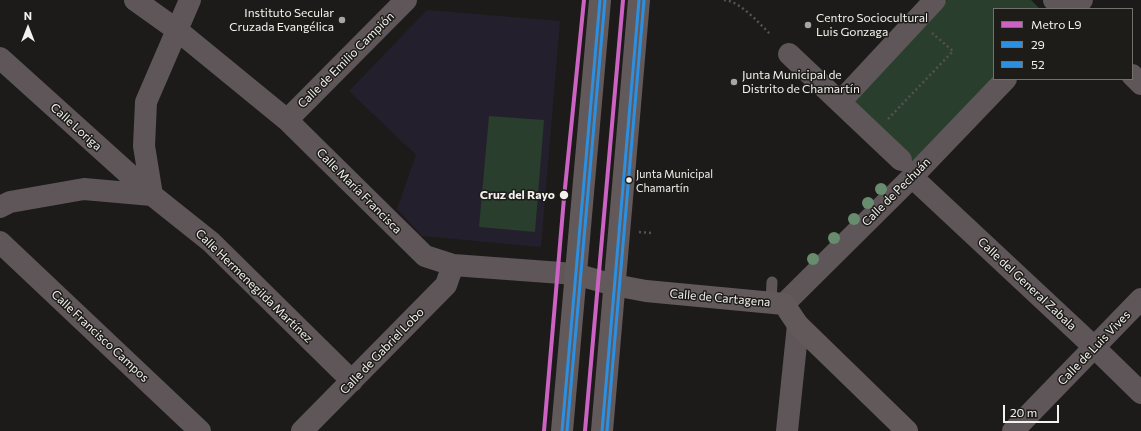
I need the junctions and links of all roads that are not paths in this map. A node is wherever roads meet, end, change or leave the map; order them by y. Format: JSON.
{"nodes":[{"id":1,"x":135,"y":0,"type":"edge"},
{"id":2,"x":190,"y":0,"type":"edge"},
{"id":3,"x":406,"y":0,"type":"edge"},
{"id":4,"x":600,"y":0,"type":"edge"},
{"id":5,"x":639,"y":0,"type":"edge"},
{"id":6,"x":935,"y":0,"type":"edge"},
{"id":7,"x":1054,"y":0,"type":"edge"},
{"id":8,"x":1082,"y":0,"type":"edge"},
{"id":9,"x":1062,"y":8,"type":"edge"},
{"id":10,"x":1075,"y":8,"type":"edge"},
{"id":11,"x":177,"y":30,"type":"junction"},
{"id":12,"x":789,"y":54,"type":"dead end"},
{"id":13,"x":0,"y":58,"type":"edge"},
{"id":14,"x":1133,"y":76,"type":"edge"},
{"id":15,"x":1005,"y":80,"type":"edge"},
{"id":16,"x":1141,"y":84,"type":"edge"},
{"id":17,"x":840,"y":102,"type":"junction"},
{"id":18,"x":287,"y":120,"type":"junction"},
{"id":19,"x":907,"y":169,"type":"junction"},
{"id":20,"x":152,"y":195,"type":"junction"},
{"id":21,"x":0,"y":207,"type":"edge"},
{"id":22,"x":0,"y":242,"type":"edge"},
{"id":23,"x":454,"y":265,"type":"junction"},
{"id":24,"x":575,"y":274,"type":"junction"},
{"id":25,"x":614,"y":285,"type":"junction"},
{"id":26,"x":776,"y":296,"type":"junction"},
{"id":27,"x":1141,"y":299,"type":"edge"},
{"id":28,"x":798,"y":325,"type":"junction"},
{"id":29,"x":1094,"y":347,"type":"junction"},
{"id":30,"x":352,"y":381,"type":"junction"},
{"id":31,"x":1141,"y":393,"type":"edge"},
{"id":32,"x":200,"y":431,"type":"edge"},
{"id":33,"x":302,"y":431,"type":"edge"},
{"id":34,"x":562,"y":431,"type":"edge"},
{"id":35,"x":602,"y":431,"type":"edge"},
{"id":36,"x":787,"y":431,"type":"edge"},
{"id":37,"x":907,"y":431,"type":"edge"},
{"id":38,"x":1013,"y":431,"type":"edge"}],
"edges":[{"from":1,"to":11,"type":"street","name":"Calle María Francisca"},
{"from":2,"to":11,"type":"street"},
{"from":3,"to":18,"type":"street","name":"Calle de Emilio Campión"},
{"from":4,"to":24,"type":"main road"},
{"from":5,"to":25,"type":"main road"},
{"from":6,"to":17,"type":"street"},
{"from":7,"to":9,"type":"street"},
{"from":8,"to":10,"type":"street"},
{"from":11,"to":18,"type":"street","name":"Calle María Francisca"},
{"from":11,"to":20,"type":"street"},
{"from":12,"to":17,"type":"street","name":"Calle del General Zabala"},
{"from":13,"to":20,"type":"street","name":"Calle Loriga"},
{"from":14,"to":16,"type":"street"},
{"from":15,"to":19,"type":"street","name":"Calle de Pechuán"},
{"from":17,"to":19,"type":"street","name":"Calle del General Zabala"},
{"from":18,"to":23,"type":"street","name":"Calle María Francisca"},
{"from":19,"to":26,"type":"street","name":"Calle de Pechuán"},
{"from":19,"to":29,"type":"street","name":"Calle del General Zabala"},
{"from":20,"to":21,"type":"street"},
{"from":20,"to":30,"type":"street","name":"Calle Hermenegilda Martínez"},
{"from":22,"to":32,"type":"street","name":"Calle Francisco Campos"},
{"from":23,"to":24,"type":"street","name":"Calle María Francisca"},
{"from":23,"to":30,"type":"street","name":"Calle de Gabriel Lobo"},
{"from":24,"to":25,"type":"main road","name":"Calle de Cartagena"},
{"from":24,"to":34,"type":"main road"},
{"from":25,"to":26,"type":"main road","name":"Calle de Cartagena"},
{"from":25,"to":35,"type":"main road"},
{"from":26,"to":28,"type":"main road","name":"Calle de Cartagena"},
{"from":27,"to":29,"type":"street","name":"Calle de Luis Vives"},
{"from":28,"to":36,"type":"street"},
{"from":28,"to":37,"type":"main road","name":"Calle de Cartagena"},
{"from":29,"to":31,"type":"street","name":"Calle del General Zabala"},
{"from":29,"to":38,"type":"street","name":"Calle de Luis Vives"},
{"from":30,"to":33,"type":"street","name":"Calle de Gabriel Lobo"}]}
